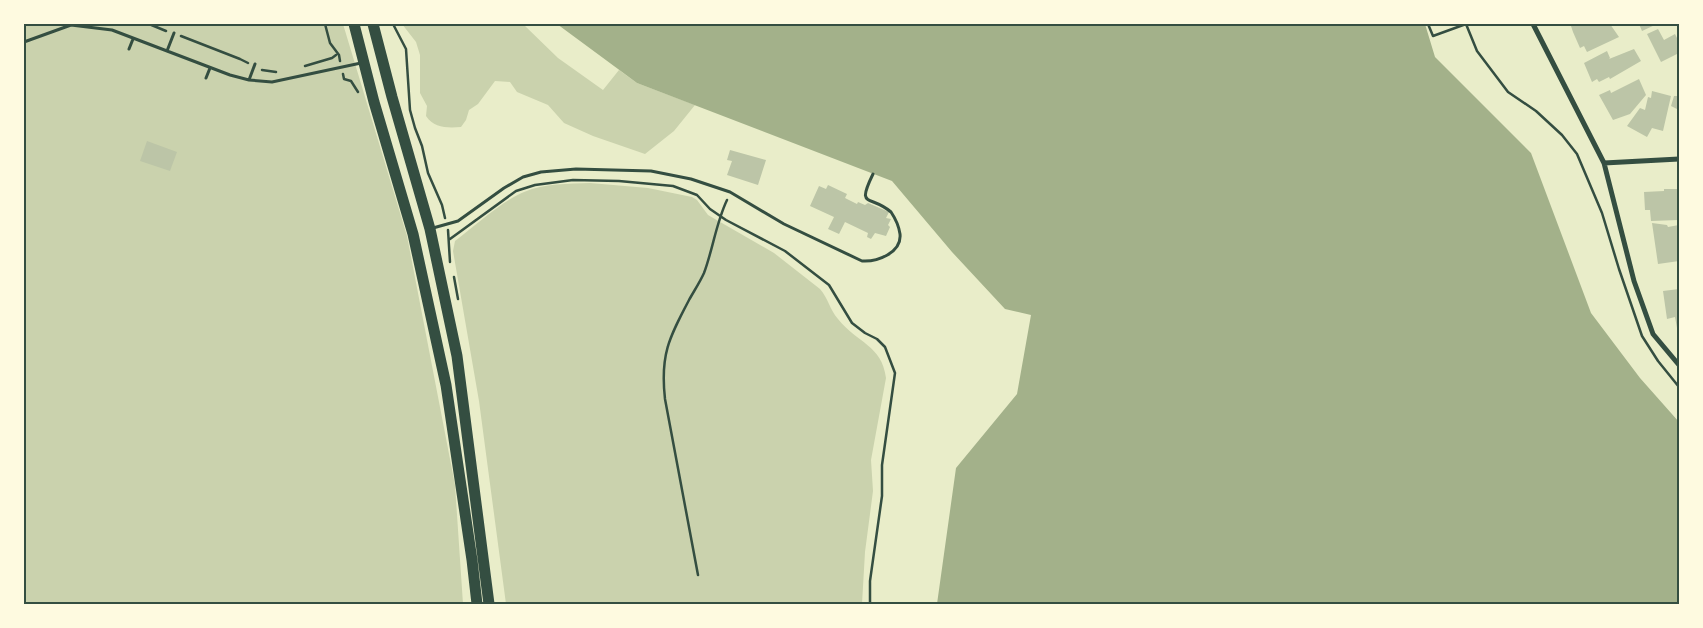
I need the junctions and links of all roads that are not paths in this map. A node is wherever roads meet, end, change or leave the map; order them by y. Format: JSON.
{"nodes":[{"id":1,"x":354,"y":24,"type":"edge"},
{"id":2,"x":373,"y":24,"type":"edge"},
{"id":3,"x":1532,"y":24,"type":"edge"},
{"id":4,"x":173,"y":33,"type":"road end"},
{"id":5,"x":133,"y":38,"type":"junction"},
{"id":6,"x":24,"y":42,"type":"edge"},
{"id":7,"x":129,"y":49,"type":"dead end"},
{"id":8,"x":167,"y":51,"type":"junction"},
{"id":9,"x":364,"y":62,"type":"junction"},
{"id":10,"x":255,"y":66,"type":"road end"},
{"id":11,"x":210,"y":68,"type":"junction"},
{"id":12,"x":206,"y":78,"type":"dead end"},
{"id":13,"x":249,"y":80,"type":"junction"},
{"id":14,"x":1679,"y":159,"type":"edge"},
{"id":15,"x":1604,"y":163,"type":"junction"},
{"id":16,"x":873,"y":174,"type":"dead end"},
{"id":17,"x":430,"y":229,"type":"junction"},
{"id":18,"x":413,"y":234,"type":"junction"},
{"id":19,"x":1679,"y":365,"type":"edge"},
{"id":20,"x":477,"y":604,"type":"edge"},
{"id":21,"x":489,"y":604,"type":"edge"}],
"edges":[{"from":1,"to":9,"type":"main road"},
{"from":2,"to":17,"type":"main road"},
{"from":3,"to":15,"type":"street"},
{"from":4,"to":8,"type":"lane"},
{"from":5,"to":6,"type":"lane"},
{"from":5,"to":7,"type":"lane"},
{"from":5,"to":8,"type":"lane"},
{"from":8,"to":11,"type":"lane"},
{"from":9,"to":13,"type":"lane"},
{"from":9,"to":18,"type":"main road"},
{"from":10,"to":13,"type":"lane"},
{"from":11,"to":12,"type":"lane"},
{"from":11,"to":13,"type":"lane"},
{"from":14,"to":15,"type":"street"},
{"from":15,"to":19,"type":"street"},
{"from":16,"to":17,"type":"lane"},
{"from":17,"to":18,"type":"lane"},
{"from":17,"to":21,"type":"main road"},
{"from":18,"to":20,"type":"main road"}]}
